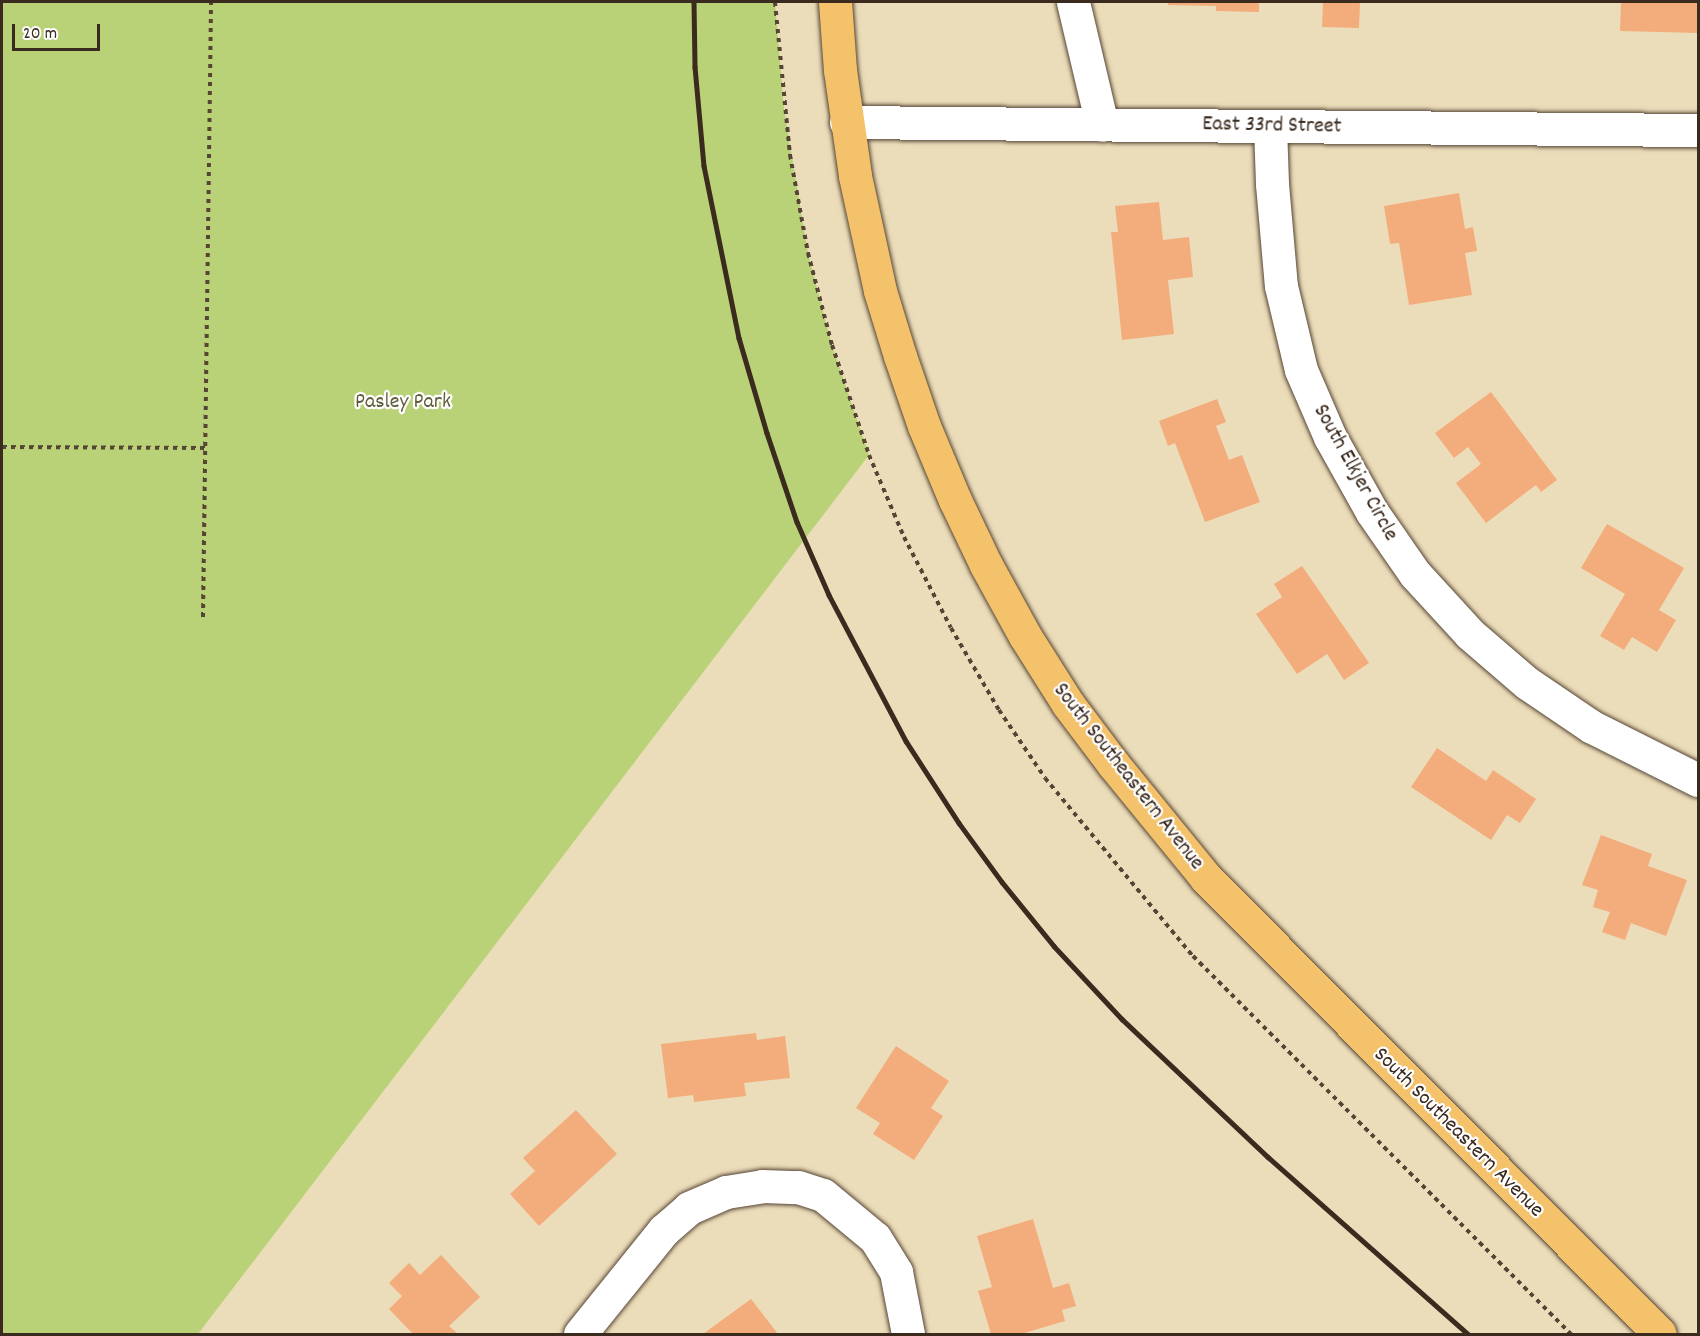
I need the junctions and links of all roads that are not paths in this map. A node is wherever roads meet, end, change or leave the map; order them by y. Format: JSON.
{"nodes":[{"id":1,"x":835,"y":2,"type":"edge"},
{"id":2,"x":1074,"y":2,"type":"edge"},
{"id":3,"x":846,"y":122,"type":"junction"},
{"id":4,"x":1102,"y":125,"type":"junction"},
{"id":5,"x":1270,"y":126,"type":"junction"},
{"id":6,"x":1698,"y":130,"type":"edge"},
{"id":7,"x":1698,"y":780,"type":"edge"},
{"id":8,"x":580,"y":1335,"type":"edge"},
{"id":9,"x":908,"y":1335,"type":"edge"},
{"id":10,"x":1660,"y":1335,"type":"edge"}],
"edges":[{"from":1,"to":3,"type":"main road","name":"South Southeastern Avenue"},
{"from":2,"to":4,"type":"street"},
{"from":3,"to":4,"type":"street","name":"East 33rd Street"},
{"from":3,"to":10,"type":"main road","name":"South Southeastern Avenue"},
{"from":4,"to":5,"type":"street","name":"East 33rd Street"},
{"from":5,"to":6,"type":"street","name":"East 33rd Street"},
{"from":5,"to":7,"type":"street","name":"South Elkjer Circle"},
{"from":8,"to":9,"type":"street"}]}
